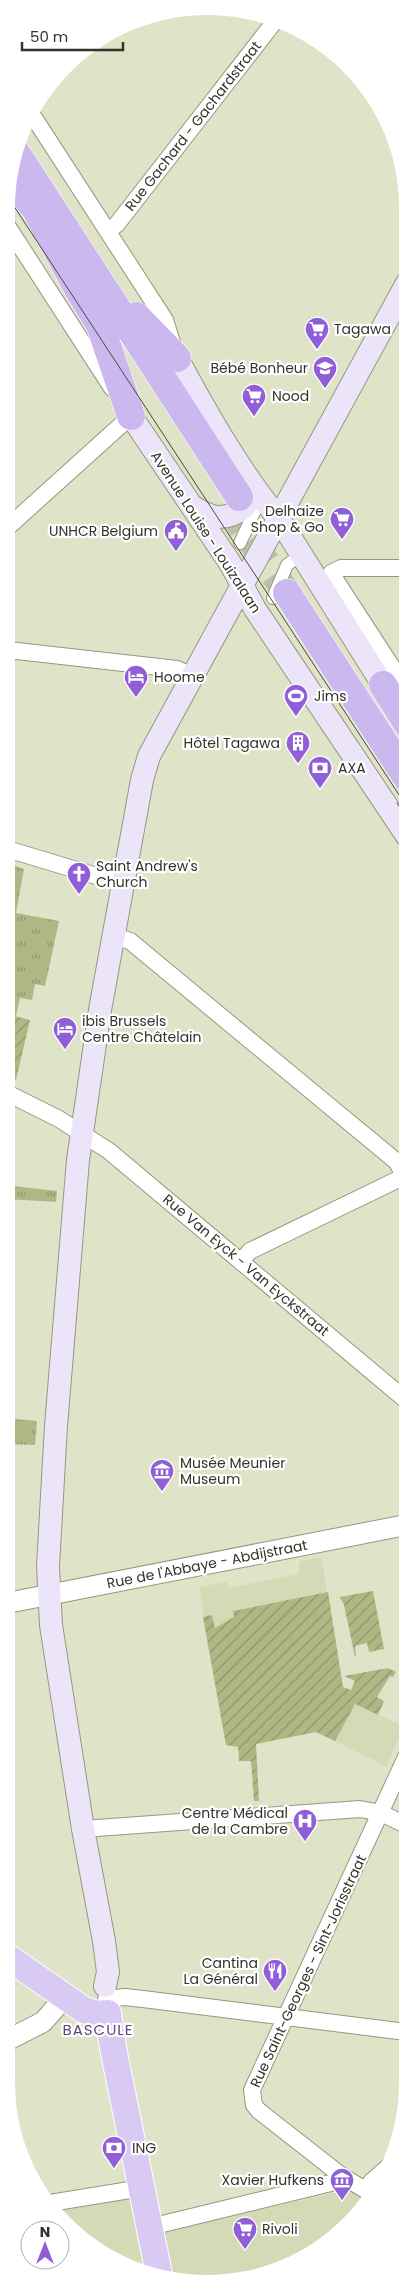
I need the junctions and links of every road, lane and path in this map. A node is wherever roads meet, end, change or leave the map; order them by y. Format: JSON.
{"nodes":[{"id":1,"x":271,"y":26,"type":"edge"},
{"id":2,"x":36,"y":120,"type":"edge"},
{"id":3,"x":19,"y":169,"type":"edge"},
{"id":4,"x":19,"y":171,"type":"edge"},
{"id":5,"x":35,"y":208,"type":"junction"},
{"id":6,"x":109,"y":231,"type":"junction"},
{"id":7,"x":15,"y":239,"type":"edge"},
{"id":8,"x":85,"y":258,"type":"junction"},
{"id":9,"x":399,"y":298,"type":"edge"},
{"id":10,"x":177,"y":358,"type":"junction"},
{"id":11,"x":131,"y":416,"type":"junction"},
{"id":12,"x":192,"y":506,"type":"junction"},
{"id":13,"x":241,"y":506,"type":"junction"},
{"id":14,"x":279,"y":519,"type":"junction"},
{"id":15,"x":15,"y":521,"type":"edge"},
{"id":16,"x":295,"y":559,"type":"dead end"},
{"id":17,"x":399,"y":568,"type":"edge"},
{"id":18,"x":242,"y":584,"type":"junction"},
{"id":19,"x":286,"y":592,"type":"junction"},
{"id":20,"x":15,"y":651,"type":"edge"},
{"id":21,"x":192,"y":676,"type":"junction"},
{"id":22,"x":395,"y":687,"type":"edge"},
{"id":23,"x":399,"y":699,"type":"edge"},
{"id":24,"x":399,"y":741,"type":"edge"},
{"id":25,"x":399,"y":766,"type":"edge"},
{"id":26,"x":399,"y":824,"type":"edge"},
{"id":27,"x":15,"y":851,"type":"edge"},
{"id":28,"x":123,"y":884,"type":"junction"},
{"id":29,"x":114,"y":936,"type":"junction"},
{"id":30,"x":15,"y":1097,"type":"edge"},
{"id":31,"x":82,"y":1134,"type":"junction"},
{"id":32,"x":399,"y":1165,"type":"edge"},
{"id":33,"x":399,"y":1178,"type":"edge"},
{"id":34,"x":241,"y":1261,"type":"junction"},
{"id":35,"x":399,"y":1395,"type":"edge"},
{"id":36,"x":399,"y":1526,"type":"edge"},
{"id":37,"x":49,"y":1595,"type":"junction"},
{"id":38,"x":15,"y":1601,"type":"edge"},
{"id":39,"x":399,"y":1773,"type":"edge"},
{"id":40,"x":381,"y":1813,"type":"junction"},
{"id":41,"x":399,"y":1822,"type":"edge"},
{"id":42,"x":83,"y":1829,"type":"junction"},
{"id":43,"x":15,"y":1962,"type":"edge"},
{"id":44,"x":65,"y":1997,"type":"junction"},
{"id":45,"x":106,"y":1999,"type":"junction"},
{"id":46,"x":287,"y":2016,"type":"junction"},
{"id":47,"x":399,"y":2031,"type":"edge"},
{"id":48,"x":15,"y":2036,"type":"edge"},
{"id":49,"x":342,"y":2176,"type":"junction"},
{"id":50,"x":142,"y":2188,"type":"junction"},
{"id":51,"x":366,"y":2192,"type":"edge"},
{"id":52,"x":57,"y":2202,"type":"edge"},
{"id":53,"x":150,"y":2227,"type":"junction"},
{"id":54,"x":158,"y":2268,"type":"edge"}],
"edges":[{"from":1,"to":6,"type":"street","name":"Rue Gachard - Gachardstraat"},
{"from":2,"to":6,"type":"street"},
{"from":3,"to":8,"type":"highway"},
{"from":4,"to":5,"type":"highway"},
{"from":5,"to":11,"type":"highway"},
{"from":5,"to":13,"type":"highway"},
{"from":6,"to":10,"type":"street"},
{"from":7,"to":11,"type":"street","name":"Avenue Louise - Louizalaan"},
{"from":8,"to":10,"type":"highway"},
{"from":8,"to":13,"type":"highway"},
{"from":9,"to":14,"type":"main road"},
{"from":10,"to":13,"type":"main road"},
{"from":11,"to":12,"type":"main road","name":"Avenue Louise - Louizalaan"},
{"from":11,"to":15,"type":"street"},
{"from":12,"to":13,"type":"main road"},
{"from":12,"to":18,"type":"main road","name":"Avenue Louise - Louizalaan"},
{"from":13,"to":13,"type":"street"},
{"from":13,"to":14,"type":"main road"},
{"from":14,"to":18,"type":"main road"},
{"from":14,"to":22,"type":"main road"},
{"from":16,"to":19,"type":"street"},
{"from":17,"to":22,"type":"street"},
{"from":18,"to":21,"type":"main road"},
{"from":18,"to":26,"type":"main road","name":"Avenue Louise - Louizalaan"},
{"from":19,"to":24,"type":"highway"},
{"from":19,"to":25,"type":"highway"},
{"from":20,"to":21,"type":"street"},
{"from":21,"to":28,"type":"main road"},
{"from":22,"to":23,"type":"highway"},
{"from":27,"to":28,"type":"street"},
{"from":28,"to":29,"type":"main road"},
{"from":29,"to":31,"type":"main road"},
{"from":29,"to":32,"type":"street"},
{"from":30,"to":31,"type":"street","name":"Rue Van Eyck - Van Eyckstraat"},
{"from":31,"to":34,"type":"street","name":"Rue Van Eyck - Van Eyckstraat"},
{"from":31,"to":37,"type":"main road"},
{"from":33,"to":34,"type":"street"},
{"from":34,"to":35,"type":"street","name":"Rue Van Eyck - Van Eyckstraat"},
{"from":36,"to":37,"type":"street","name":"Rue de l'Abbaye - Abdijstraat"},
{"from":37,"to":38,"type":"street","name":"Rue de l'Abbaye - Abdijstraat"},
{"from":37,"to":42,"type":"main road"},
{"from":39,"to":40,"type":"street","name":"Rue Saint-Georges - Sint-Jorisstraat"},
{"from":40,"to":41,"type":"street"},
{"from":40,"to":42,"type":"street"},
{"from":40,"to":46,"type":"street","name":"Rue Saint-Georges - Sint-Jorisstraat"},
{"from":42,"to":45,"type":"main road"},
{"from":43,"to":44,"type":"main road"},
{"from":44,"to":45,"type":"main road"},
{"from":44,"to":48,"type":"street"},
{"from":45,"to":46,"type":"street"},
{"from":45,"to":50,"type":"main road"},
{"from":46,"to":47,"type":"street"},
{"from":46,"to":49,"type":"street","name":"Rue Saint-Georges - Sint-Jorisstraat"},
{"from":49,"to":51,"type":"street","name":"Rue Saint-Georges - Sint-Jorisstraat"},
{"from":49,"to":53,"type":"street"},
{"from":50,"to":52,"type":"street"},
{"from":50,"to":53,"type":"main road"},
{"from":53,"to":54,"type":"main road"}]}
